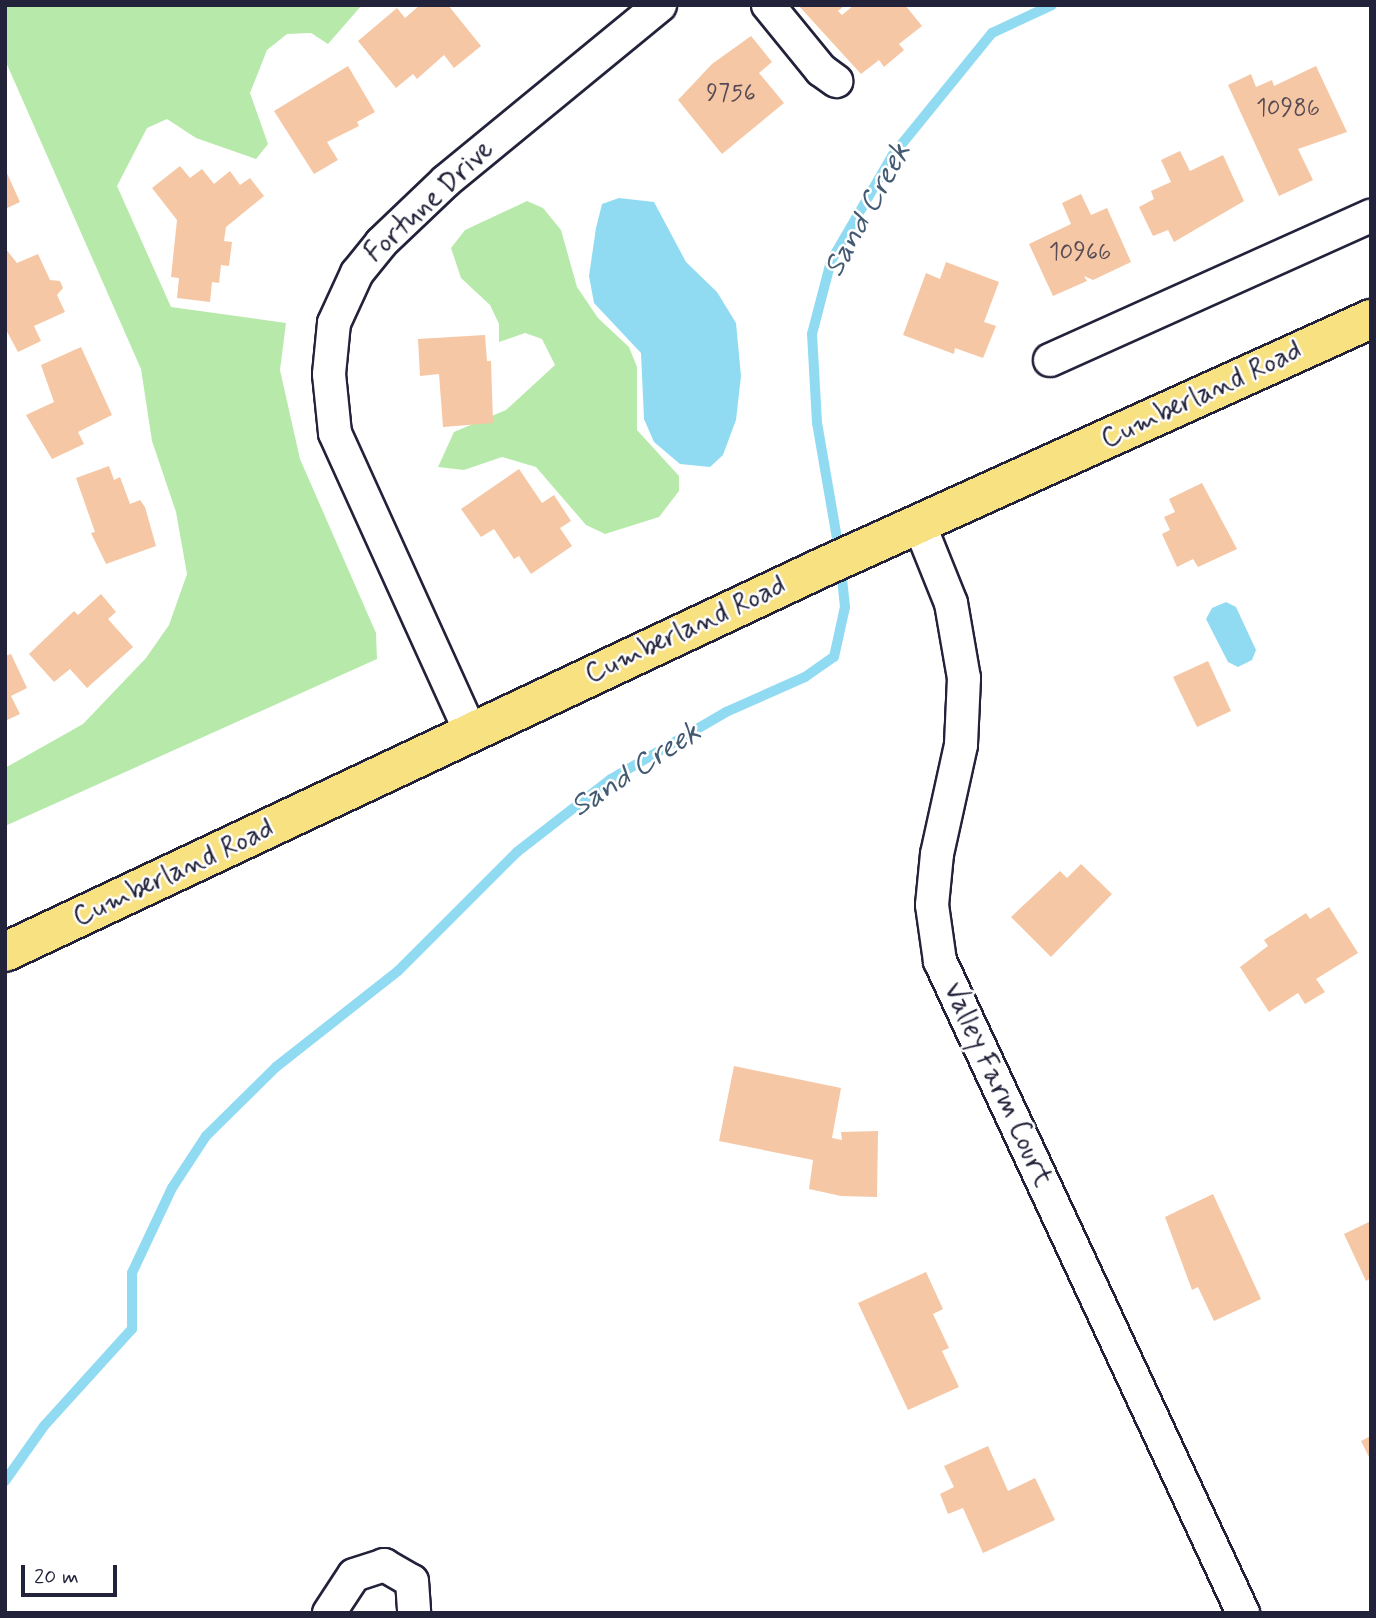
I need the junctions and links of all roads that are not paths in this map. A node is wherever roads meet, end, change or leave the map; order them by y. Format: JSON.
{"nodes":[{"id":1,"x":660,"y":5,"type":"edge"},
{"id":2,"x":768,"y":5,"type":"edge"},
{"id":3,"x":836,"y":81,"type":"dead end"},
{"id":4,"x":1371,"y":216,"type":"edge"},
{"id":5,"x":1371,"y":319,"type":"edge"},
{"id":6,"x":1050,"y":360,"type":"dead end"},
{"id":7,"x":920,"y":526,"type":"junction"},
{"id":8,"x":471,"y":733,"type":"junction"},
{"id":9,"x":5,"y":952,"type":"edge"},
{"id":10,"x":329,"y":1613,"type":"edge"},
{"id":11,"x":414,"y":1613,"type":"edge"},
{"id":12,"x":1243,"y":1613,"type":"edge"}],
"edges":[{"from":1,"to":8,"type":"street","name":"Fortune Drive"},
{"from":2,"to":3,"type":"street"},
{"from":4,"to":6,"type":"street"},
{"from":5,"to":7,"type":"main road","name":"Cumberland Road"},
{"from":7,"to":8,"type":"main road","name":"Cumberland Road"},
{"from":7,"to":12,"type":"street","name":"Valley Farm Court"},
{"from":8,"to":9,"type":"main road","name":"Cumberland Road"},
{"from":10,"to":11,"type":"street"}]}
